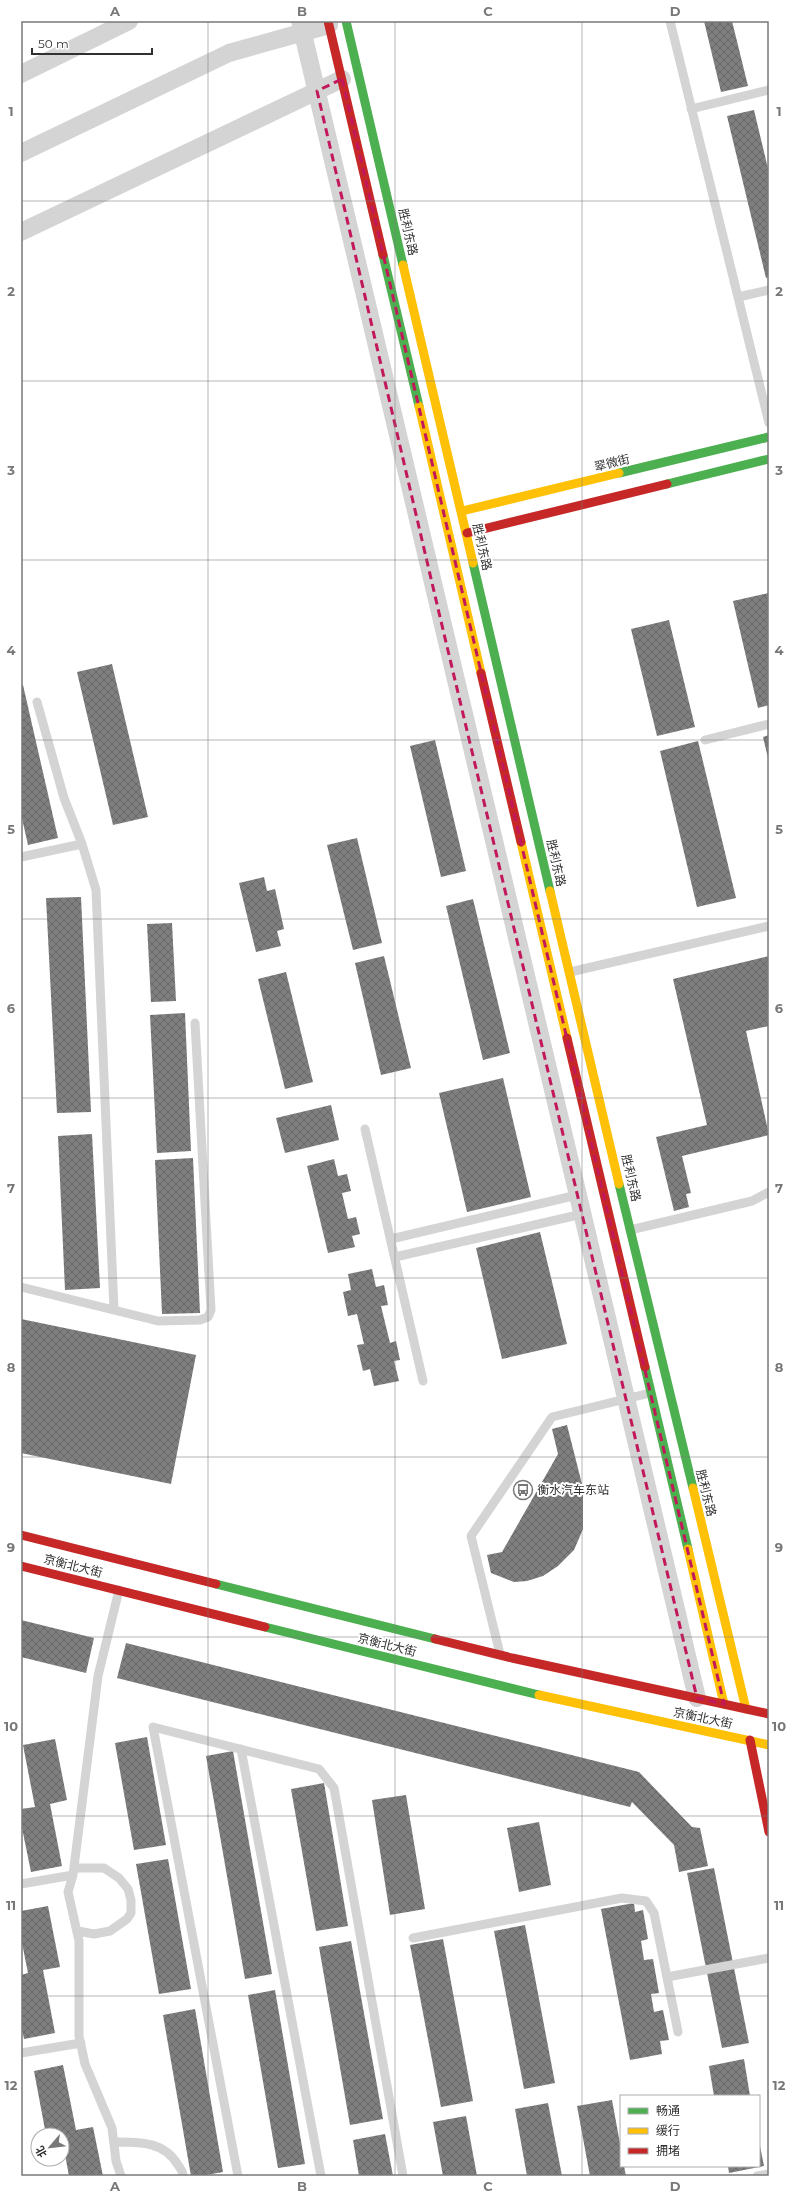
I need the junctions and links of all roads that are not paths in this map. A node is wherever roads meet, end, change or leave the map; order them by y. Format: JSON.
{"nodes":[{"id":1,"x":129,"y":21,"type":"edge"},
{"id":2,"x":346,"y":21,"type":"edge"},
{"id":3,"x":670,"y":21,"type":"edge"},
{"id":4,"x":328,"y":23,"type":"edge"},
{"id":5,"x":302,"y":27,"type":"edge"},
{"id":6,"x":21,"y":74,"type":"edge"},
{"id":7,"x":342,"y":79,"type":"junction"},
{"id":8,"x":769,"y":90,"type":"edge"},
{"id":9,"x":317,"y":91,"type":"junction"},
{"id":10,"x":691,"y":109,"type":"junction"},
{"id":11,"x":21,"y":154,"type":"edge"},
{"id":12,"x":21,"y":232,"type":"edge"},
{"id":13,"x":769,"y":290,"type":"edge"},
{"id":14,"x":738,"y":298,"type":"junction"},
{"id":15,"x":769,"y":423,"type":"edge"},
{"id":16,"x":769,"y":437,"type":"edge"},
{"id":17,"x":769,"y":459,"type":"edge"},
{"id":18,"x":462,"y":511,"type":"junction"},
{"id":19,"x":466,"y":533,"type":"junction"},
{"id":20,"x":37,"y":702,"type":"dead end"},
{"id":21,"x":769,"y":724,"type":"edge"},
{"id":22,"x":705,"y":740,"type":"dead end"},
{"id":23,"x":82,"y":844,"type":"junction"},
{"id":24,"x":21,"y":857,"type":"edge"},
{"id":25,"x":769,"y":926,"type":"edge"},
{"id":26,"x":570,"y":972,"type":"junction"},
{"id":27,"x":195,"y":1023,"type":"dead end"},
{"id":28,"x":366,"y":1130,"type":"dead end"},
{"id":29,"x":769,"y":1192,"type":"edge"},
{"id":30,"x":577,"y":1196,"type":"junction"},
{"id":31,"x":582,"y":1214,"type":"junction"},
{"id":32,"x":630,"y":1230,"type":"junction"},
{"id":33,"x":391,"y":1239,"type":"junction"},
{"id":34,"x":395,"y":1258,"type":"junction"},
{"id":35,"x":21,"y":1287,"type":"edge"},
{"id":36,"x":114,"y":1310,"type":"junction"},
{"id":37,"x":423,"y":1381,"type":"dead end"},
{"id":38,"x":650,"y":1393,"type":"junction"},
{"id":39,"x":625,"y":1399,"type":"junction"},
{"id":40,"x":21,"y":1535,"type":"edge"},
{"id":41,"x":21,"y":1566,"type":"edge"},
{"id":42,"x":119,"y":1590,"type":"junction"},
{"id":43,"x":500,"y":1655,"type":"junction"},
{"id":44,"x":696,"y":1698,"type":"junction"},
{"id":45,"x":724,"y":1704,"type":"junction"},
{"id":46,"x":746,"y":1709,"type":"junction"},
{"id":47,"x":769,"y":1714,"type":"edge"},
{"id":48,"x":750,"y":1740,"type":"junction"},
{"id":49,"x":769,"y":1745,"type":"edge"},
{"id":50,"x":241,"y":1749,"type":"junction"},
{"id":51,"x":769,"y":1832,"type":"edge"},
{"id":52,"x":73,"y":1871,"type":"junction"},
{"id":53,"x":21,"y":1884,"type":"edge"},
{"id":54,"x":78,"y":1931,"type":"junction"},
{"id":55,"x":413,"y":1938,"type":"dead end"},
{"id":56,"x":769,"y":1958,"type":"edge"},
{"id":57,"x":667,"y":1977,"type":"junction"},
{"id":58,"x":678,"y":2032,"type":"dead end"},
{"id":59,"x":80,"y":2043,"type":"junction"},
{"id":60,"x":21,"y":2053,"type":"edge"},
{"id":61,"x":115,"y":2142,"type":"junction"},
{"id":62,"x":769,"y":2174,"type":"edge"},
{"id":63,"x":120,"y":2176,"type":"edge"},
{"id":64,"x":183,"y":2176,"type":"edge"},
{"id":65,"x":238,"y":2176,"type":"edge"},
{"id":66,"x":321,"y":2176,"type":"edge"},
{"id":67,"x":403,"y":2176,"type":"edge"},
{"id":68,"x":757,"y":2176,"type":"edge"}],
"edges":[{"from":1,"to":6,"type":"street"},
{"from":2,"to":18,"type":"main road","name":"胜利东路"},
{"from":3,"to":10,"type":"lane"},
{"from":4,"to":5,"type":"street"},
{"from":4,"to":7,"type":"main road"},
{"from":5,"to":9,"type":"street"},
{"from":5,"to":11,"type":"street"},
{"from":7,"to":9,"type":"street"},
{"from":7,"to":38,"type":"main road"},
{"from":8,"to":10,"type":"lane"},
{"from":9,"to":12,"type":"street"},
{"from":9,"to":30,"type":"street"},
{"from":10,"to":14,"type":"lane"},
{"from":13,"to":14,"type":"lane"},
{"from":14,"to":15,"type":"lane"},
{"from":16,"to":18,"type":"main road","name":"翠微街"},
{"from":17,"to":19,"type":"main road"},
{"from":18,"to":19,"type":"main road","name":"胜利东路"},
{"from":19,"to":26,"type":"main road","name":"胜利东路"},
{"from":20,"to":23,"type":"lane"},
{"from":21,"to":22,"type":"lane"},
{"from":23,"to":24,"type":"lane"},
{"from":23,"to":36,"type":"lane"},
{"from":25,"to":26,"type":"lane"},
{"from":26,"to":32,"type":"main road","name":"胜利东路"},
{"from":27,"to":36,"type":"lane"},
{"from":28,"to":33,"type":"lane"},
{"from":29,"to":32,"type":"lane"},
{"from":30,"to":31,"type":"street"},
{"from":30,"to":33,"type":"lane"},
{"from":31,"to":34,"type":"lane"},
{"from":31,"to":39,"type":"street"},
{"from":32,"to":46,"type":"main road","name":"胜利东路"},
{"from":33,"to":34,"type":"lane"},
{"from":34,"to":37,"type":"lane"},
{"from":35,"to":36,"type":"lane"},
{"from":38,"to":39,"type":"lane"},
{"from":38,"to":45,"type":"main road"},
{"from":39,"to":43,"type":"lane"},
{"from":39,"to":44,"type":"street"},
{"from":40,"to":43,"type":"main road","name":"京衡北大街"},
{"from":41,"to":42,"type":"main road","name":"京衡北大街"},
{"from":42,"to":48,"type":"main road","name":"京衡北大街"},
{"from":42,"to":52,"type":"lane"},
{"from":43,"to":44,"type":"main road","name":"京衡北大街"},
{"from":44,"to":45,"type":"main road","name":"京衡北大街"},
{"from":45,"to":46,"type":"main road","name":"京衡北大街"},
{"from":46,"to":47,"type":"main road","name":"京衡北大街"},
{"from":48,"to":49,"type":"main road","name":"京衡北大街"},
{"from":48,"to":51,"type":"main road"},
{"from":50,"to":65,"type":"lane"},
{"from":50,"to":66,"type":"lane"},
{"from":50,"to":67,"type":"lane"},
{"from":52,"to":53,"type":"lane"},
{"from":52,"to":54,"type":"lane"},
{"from":52,"to":54,"type":"lane"},
{"from":54,"to":59,"type":"lane"},
{"from":55,"to":57,"type":"lane"},
{"from":56,"to":57,"type":"lane"},
{"from":57,"to":58,"type":"lane"},
{"from":59,"to":60,"type":"lane"},
{"from":59,"to":61,"type":"lane"},
{"from":61,"to":63,"type":"lane"},
{"from":61,"to":64,"type":"lane"},
{"from":62,"to":68,"type":"lane"}]}
